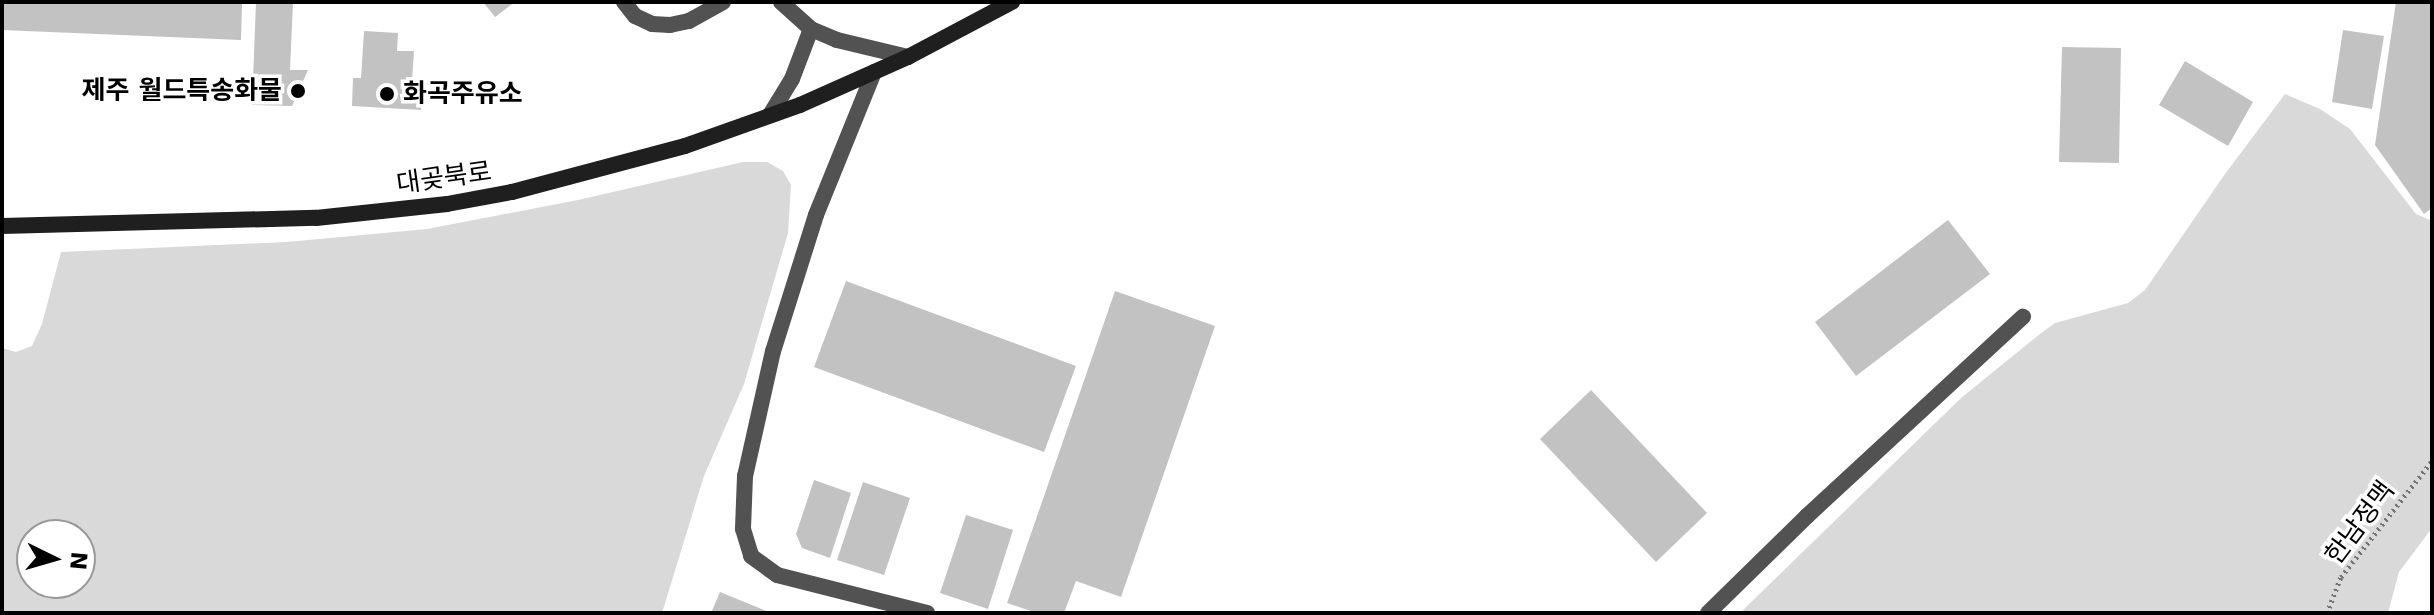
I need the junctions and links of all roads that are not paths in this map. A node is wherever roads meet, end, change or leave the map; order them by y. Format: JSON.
{"nodes":[{"id":1,"x":624,"y":2,"type":"edge"},
{"id":2,"x":723,"y":2,"type":"edge"},
{"id":3,"x":781,"y":2,"type":"edge"},
{"id":4,"x":1012,"y":2,"type":"edge"},
{"id":5,"x":811,"y":29,"type":"junction"},
{"id":6,"x":908,"y":57,"type":"junction"},
{"id":7,"x":874,"y":72,"type":"junction"},
{"id":8,"x":770,"y":115,"type":"junction"},
{"id":9,"x":2,"y":226,"type":"edge"},
{"id":10,"x":2023,"y":317,"type":"dead end"},
{"id":11,"x":927,"y":613,"type":"edge"},
{"id":12,"x":1708,"y":613,"type":"edge"}],
"edges":[{"from":1,"to":2,"type":"lane"},
{"from":3,"to":5,"type":"lane"},
{"from":4,"to":6,"type":"street","name":"대곶북로"},
{"from":5,"to":6,"type":"lane"},
{"from":5,"to":8,"type":"lane"},
{"from":6,"to":7,"type":"street","name":"대곶북로"},
{"from":7,"to":8,"type":"street","name":"대곶북로"},
{"from":7,"to":11,"type":"lane"},
{"from":8,"to":9,"type":"street","name":"대곶북로"},
{"from":10,"to":12,"type":"lane"}]}
